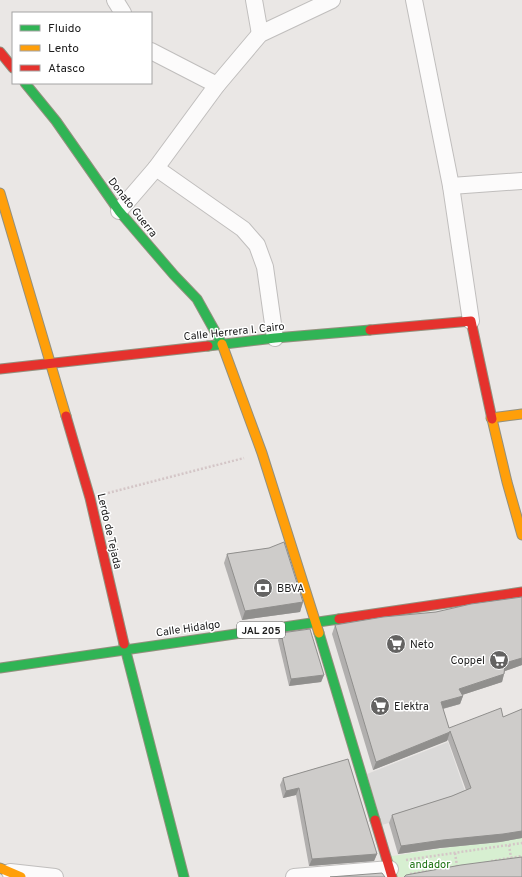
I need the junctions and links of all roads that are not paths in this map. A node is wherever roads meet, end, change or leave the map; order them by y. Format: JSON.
{"nodes":[{"id":1,"x":115,"y":0,"type":"edge"},
{"id":2,"x":254,"y":0,"type":"edge"},
{"id":3,"x":332,"y":0,"type":"edge"},
{"id":4,"x":414,"y":0,"type":"edge"},
{"id":5,"x":122,"y":12,"type":"edge"},
{"id":6,"x":260,"y":34,"type":"junction"},
{"id":7,"x":0,"y":52,"type":"edge"},
{"id":8,"x":152,"y":52,"type":"edge"},
{"id":9,"x":12,"y":67,"type":"edge"},
{"id":10,"x":26,"y":84,"type":"edge"},
{"id":11,"x":217,"y":85,"type":"junction"},
{"id":12,"x":156,"y":168,"type":"junction"},
{"id":13,"x":522,"y":181,"type":"edge"},
{"id":14,"x":451,"y":186,"type":"junction"},
{"id":15,"x":0,"y":193,"type":"edge"},
{"id":16,"x":119,"y":212,"type":"junction"},
{"id":17,"x":471,"y":321,"type":"junction"},
{"id":18,"x":275,"y":338,"type":"junction"},
{"id":19,"x":222,"y":344,"type":"junction"},
{"id":20,"x":51,"y":364,"type":"junction"},
{"id":21,"x":0,"y":369,"type":"edge"},
{"id":22,"x":522,"y":414,"type":"edge"},
{"id":23,"x":490,"y":418,"type":"junction"},
{"id":24,"x":522,"y":498,"type":"edge"},
{"id":25,"x":511,"y":499,"type":"junction"},
{"id":26,"x":522,"y":534,"type":"edge"},
{"id":27,"x":522,"y":592,"type":"edge"},
{"id":28,"x":316,"y":622,"type":"junction"},
{"id":29,"x":126,"y":650,"type":"junction"},
{"id":30,"x":0,"y":668,"type":"edge"},
{"id":31,"x":10,"y":872,"type":"edge"},
{"id":32,"x":390,"y":872,"type":"edge"},
{"id":33,"x":55,"y":877,"type":"edge"},
{"id":34,"x":184,"y":877,"type":"edge"},
{"id":35,"x":294,"y":877,"type":"edge"}],
"edges":[{"from":1,"to":5,"type":"street"},
{"from":2,"to":6,"type":"street"},
{"from":3,"to":6,"type":"street"},
{"from":4,"to":14,"type":"street"},
{"from":6,"to":11,"type":"street"},
{"from":7,"to":9,"type":"street"},
{"from":8,"to":11,"type":"street"},
{"from":10,"to":16,"type":"street","name":"Donato Guerra"},
{"from":11,"to":12,"type":"street"},
{"from":12,"to":16,"type":"street"},
{"from":12,"to":18,"type":"street"},
{"from":13,"to":14,"type":"street"},
{"from":14,"to":17,"type":"street"},
{"from":15,"to":20,"type":"street","name":"Lerdo de Tejada"},
{"from":16,"to":19,"type":"street","name":"Donato Guerra"},
{"from":17,"to":18,"type":"street","name":"Calle Herrera I. Cairo"},
{"from":17,"to":23,"type":"street"},
{"from":18,"to":19,"type":"street","name":"Calle Herrera I. Cairo"},
{"from":19,"to":20,"type":"street","name":"Calle Herrera I. Cairo"},
{"from":19,"to":28,"type":"street","name":"Donato Guerra"},
{"from":20,"to":21,"type":"street","name":"Calle Herrera I. Cairo"},
{"from":20,"to":29,"type":"street","name":"Lerdo de Tejada"},
{"from":22,"to":23,"type":"street"},
{"from":23,"to":25,"type":"street"},
{"from":24,"to":25,"type":"street"},
{"from":25,"to":26,"type":"street"},
{"from":27,"to":28,"type":"street","name":"Calle Hidalgo","number":"JAL 205"},
{"from":28,"to":29,"type":"street","name":"Calle Hidalgo","number":"JAL 205"},
{"from":28,"to":32,"type":"street","name":"Donato Guerra"},
{"from":29,"to":30,"type":"street","name":"Calle Hidalgo","number":"JAL 205"},
{"from":29,"to":34,"type":"street","name":"Lerdo de Tejada"},
{"from":31,"to":33,"type":"street"},
{"from":32,"to":35,"type":"street"}]}
